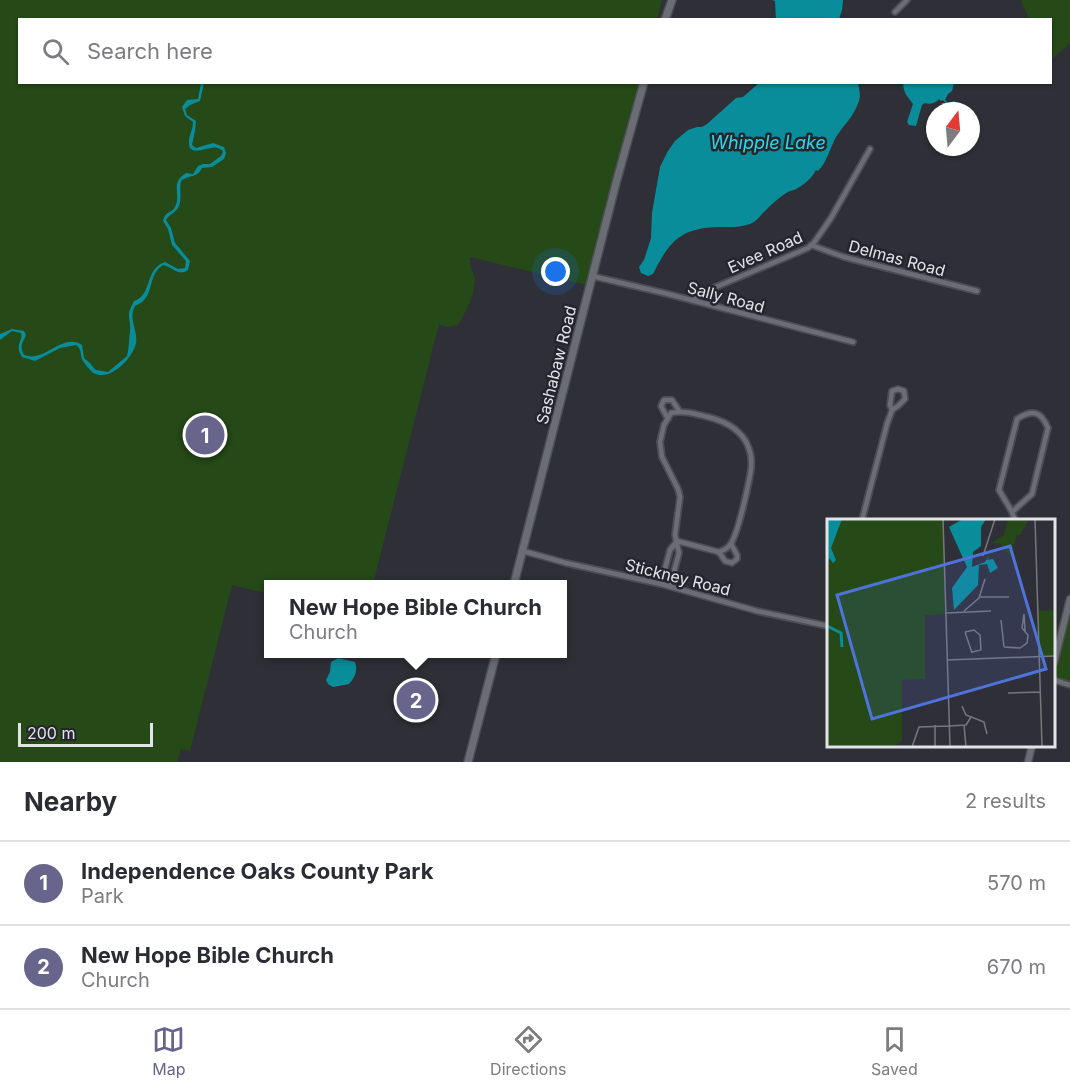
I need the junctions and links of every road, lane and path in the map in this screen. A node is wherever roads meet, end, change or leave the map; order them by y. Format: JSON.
{"nodes":[{"id":1,"x":672,"y":0,"type":"edge"},
{"id":2,"x":907,"y":0,"type":"edge"},
{"id":3,"x":895,"y":12,"type":"dead end"},
{"id":4,"x":666,"y":18,"type":"edge"},
{"id":5,"x":643,"y":84,"type":"edge"},
{"id":6,"x":870,"y":150,"type":"dead end"},
{"id":7,"x":811,"y":245,"type":"junction"},
{"id":8,"x":592,"y":276,"type":"junction"},
{"id":9,"x":977,"y":291,"type":"dead end"},
{"id":10,"x":694,"y":301,"type":"junction"},
{"id":11,"x":854,"y":342,"type":"dead end"},
{"id":12,"x":892,"y":410,"type":"dead end"},
{"id":13,"x":680,"y":412,"type":"junction"},
{"id":14,"x":668,"y":418,"type":"junction"},
{"id":15,"x":1012,"y":512,"type":"junction"},
{"id":16,"x":862,"y":519,"type":"edge"},
{"id":17,"x":1015,"y":519,"type":"edge"},
{"id":18,"x":677,"y":541,"type":"junction"},
{"id":19,"x":731,"y":544,"type":"junction"},
{"id":20,"x":522,"y":550,"type":"junction"},
{"id":21,"x":719,"y":552,"type":"junction"},
{"id":22,"x":515,"y":580,"type":"edge"},
{"id":23,"x":661,"y":584,"type":"junction"},
{"id":24,"x":670,"y":586,"type":"junction"},
{"id":25,"x":1070,"y":598,"type":"edge"},
{"id":26,"x":827,"y":626,"type":"edge"},
{"id":27,"x":1055,"y":655,"type":"edge"},
{"id":28,"x":495,"y":658,"type":"edge"},
{"id":29,"x":1055,"y":681,"type":"edge"},
{"id":30,"x":1070,"y":685,"type":"edge"},
{"id":31,"x":1032,"y":747,"type":"edge"},
{"id":32,"x":468,"y":762,"type":"edge"},
{"id":33,"x":1028,"y":762,"type":"edge"}],
"edges":[{"from":1,"to":4,"type":"main road"},
{"from":2,"to":3,"type":"street"},
{"from":5,"to":8,"type":"main road","name":"Sashabaw Road"},
{"from":6,"to":7,"type":"street","name":"Evee Road"},
{"from":7,"to":9,"type":"street","name":"Delmas Road"},
{"from":7,"to":10,"type":"street","name":"Evee Road"},
{"from":8,"to":10,"type":"street","name":"Sally Road"},
{"from":8,"to":20,"type":"main road","name":"Sashabaw Road"},
{"from":10,"to":11,"type":"street","name":"Sally Road"},
{"from":12,"to":16,"type":"street"},
{"from":13,"to":14,"type":"street"},
{"from":13,"to":14,"type":"street"},
{"from":13,"to":19,"type":"street"},
{"from":14,"to":18,"type":"street"},
{"from":15,"to":15,"type":"street"},
{"from":15,"to":17,"type":"street"},
{"from":18,"to":21,"type":"street"},
{"from":18,"to":23,"type":"street"},
{"from":18,"to":24,"type":"street"},
{"from":19,"to":21,"type":"street"},
{"from":19,"to":21,"type":"street"},
{"from":20,"to":22,"type":"main road","name":"Sashabaw Road"},
{"from":20,"to":23,"type":"street","name":"Stickney Road"},
{"from":23,"to":24,"type":"street","name":"Stickney Road"},
{"from":24,"to":26,"type":"street","name":"Stickney Road"},
{"from":25,"to":27,"type":"street"},
{"from":28,"to":32,"type":"main road"},
{"from":29,"to":30,"type":"street"},
{"from":31,"to":33,"type":"street"}]}
